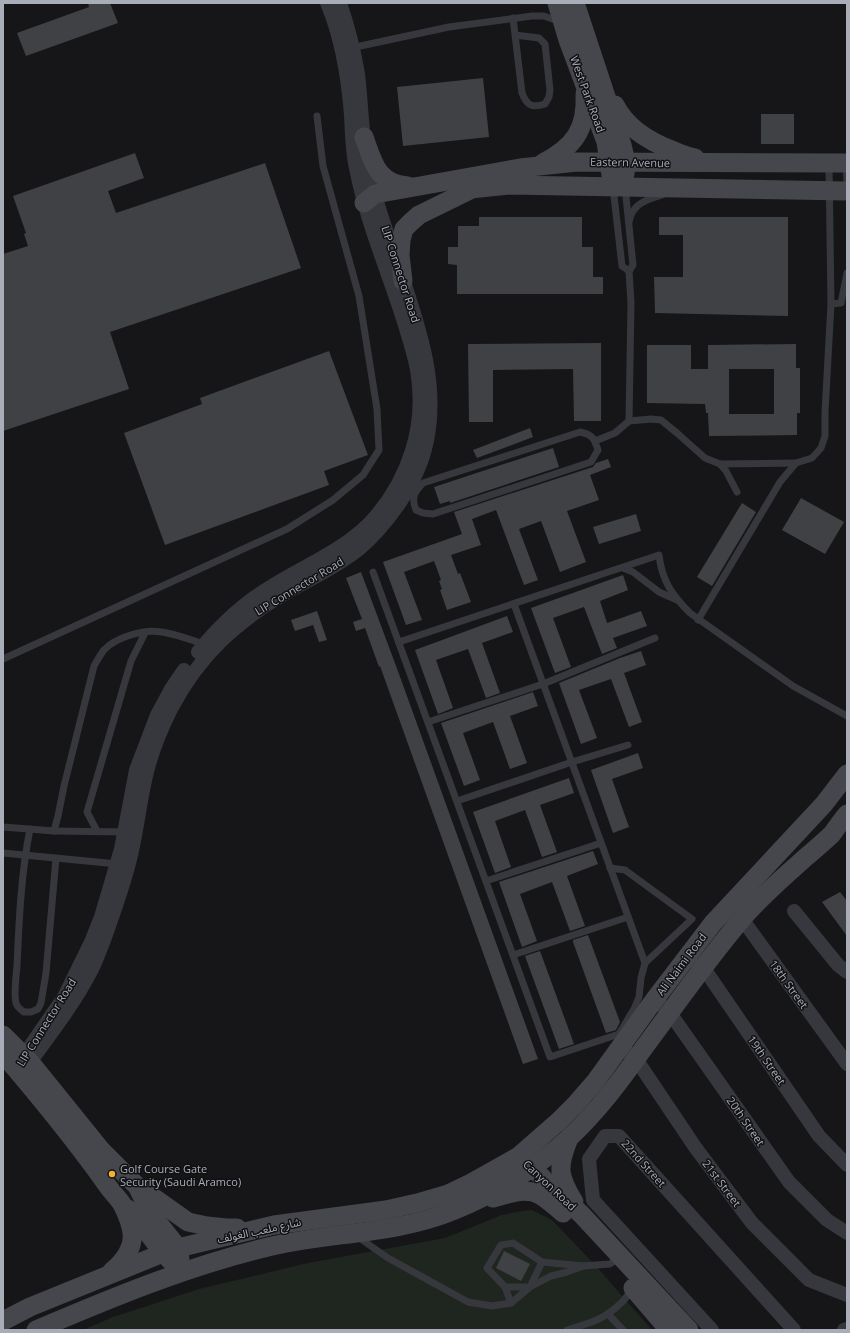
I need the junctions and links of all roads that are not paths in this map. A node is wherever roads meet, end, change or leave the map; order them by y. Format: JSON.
{"nodes":[{"id":1,"x":327,"y":3,"type":"edge"},
{"id":2,"x":340,"y":3,"type":"edge"},
{"id":3,"x":557,"y":3,"type":"edge"},
{"id":4,"x":575,"y":3,"type":"edge"},
{"id":5,"x":513,"y":18,"type":"junction"},
{"id":6,"x":563,"y":23,"type":"junction"},
{"id":7,"x":515,"y":35,"type":"junction"},
{"id":8,"x":347,"y":49,"type":"junction"},
{"id":9,"x":592,"y":79,"type":"junction"},
{"id":10,"x":317,"y":116,"type":"dead end"},
{"id":11,"x":364,"y":137,"type":"junction"},
{"id":12,"x":618,"y":162,"type":"junction"},
{"id":13,"x":724,"y":163,"type":"junction"},
{"id":14,"x":540,"y":165,"type":"junction"},
{"id":15,"x":842,"y":168,"type":"edge"},
{"id":16,"x":416,"y":186,"type":"junction"},
{"id":17,"x":619,"y":187,"type":"junction"},
{"id":18,"x":474,"y":188,"type":"junction"},
{"id":19,"x":681,"y":189,"type":"junction"},
{"id":20,"x":838,"y":191,"type":"edge"},
{"id":21,"x":372,"y":201,"type":"junction"},
{"id":22,"x":628,"y":224,"type":"junction"},
{"id":23,"x":629,"y":271,"type":"junction"},
{"id":24,"x":847,"y":273,"type":"edge"},
{"id":25,"x":403,"y":281,"type":"junction"},
{"id":26,"x":831,"y":304,"type":"junction"},
{"id":27,"x":629,"y":421,"type":"junction"},
{"id":28,"x":595,"y":441,"type":"junction"},
{"id":29,"x":796,"y":463,"type":"junction"},
{"id":30,"x":720,"y":464,"type":"junction"},
{"id":31,"x":418,"y":469,"type":"junction"},
{"id":32,"x":422,"y":483,"type":"junction"},
{"id":33,"x":737,"y":492,"type":"dead end"},
{"id":34,"x":622,"y":568,"type":"junction"},
{"id":35,"x":373,"y":572,"type":"dead end"},
{"id":36,"x":677,"y":600,"type":"junction"},
{"id":37,"x":514,"y":604,"type":"junction"},
{"id":38,"x":698,"y":620,"type":"junction"},
{"id":39,"x":145,"y":632,"type":"junction"},
{"id":40,"x":655,"y":638,"type":"dead end"},
{"id":41,"x":399,"y":642,"type":"junction"},
{"id":42,"x":209,"y":645,"type":"junction"},
{"id":43,"x":3,"y":659,"type":"edge"},
{"id":44,"x":543,"y":684,"type":"junction"},
{"id":45,"x":847,"y":716,"type":"edge"},
{"id":46,"x":428,"y":722,"type":"junction"},
{"id":47,"x":628,"y":745,"type":"dead end"},
{"id":48,"x":572,"y":762,"type":"junction"},
{"id":49,"x":847,"y":774,"type":"edge"},
{"id":50,"x":457,"y":801,"type":"junction"},
{"id":51,"x":847,"y":814,"type":"edge"},
{"id":52,"x":3,"y":827,"type":"edge"},
{"id":53,"x":30,"y":829,"type":"junction"},
{"id":54,"x":54,"y":831,"type":"junction"},
{"id":55,"x":97,"y":831,"type":"junction"},
{"id":56,"x":130,"y":832,"type":"junction"},
{"id":57,"x":601,"y":843,"type":"junction"},
{"id":58,"x":3,"y":853,"type":"edge"},
{"id":59,"x":25,"y":855,"type":"junction"},
{"id":60,"x":56,"y":858,"type":"junction"},
{"id":61,"x":123,"y":864,"type":"junction"},
{"id":62,"x":610,"y":868,"type":"junction"},
{"id":63,"x":486,"y":881,"type":"junction"},
{"id":64,"x":731,"y":904,"type":"junction"},
{"id":65,"x":794,"y":911,"type":"dead end"},
{"id":66,"x":628,"y":916,"type":"junction"},
{"id":67,"x":742,"y":919,"type":"junction"},
{"id":68,"x":513,"y":955,"type":"junction"},
{"id":69,"x":688,"y":955,"type":"junction"},
{"id":70,"x":645,"y":963,"type":"junction"},
{"id":71,"x":703,"y":967,"type":"junction"},
{"id":72,"x":847,"y":972,"type":"edge"},
{"id":73,"x":655,"y":999,"type":"junction"},
{"id":74,"x":670,"y":1013,"type":"junction"},
{"id":75,"x":3,"y":1035,"type":"edge"},
{"id":76,"x":622,"y":1046,"type":"junction"},
{"id":77,"x":3,"y":1054,"type":"edge"},
{"id":78,"x":636,"y":1059,"type":"junction"},
{"id":79,"x":23,"y":1062,"type":"junction"},
{"id":80,"x":847,"y":1064,"type":"edge"},
{"id":81,"x":569,"y":1138,"type":"junction"},
{"id":82,"x":526,"y":1165,"type":"junction"},
{"id":83,"x":847,"y":1165,"type":"edge"},
{"id":84,"x":136,"y":1186,"type":"junction"},
{"id":85,"x":121,"y":1203,"type":"junction"},
{"id":86,"x":472,"y":1203,"type":"junction"},
{"id":87,"x":574,"y":1214,"type":"junction"},
{"id":88,"x":274,"y":1226,"type":"junction"},
{"id":89,"x":847,"y":1233,"type":"edge"},
{"id":90,"x":353,"y":1234,"type":"junction"},
{"id":91,"x":170,"y":1251,"type":"junction"},
{"id":92,"x":615,"y":1261,"type":"junction"},
{"id":93,"x":542,"y":1262,"type":"junction"},
{"id":94,"x":583,"y":1266,"type":"junction"},
{"id":95,"x":182,"y":1272,"type":"junction"},
{"id":96,"x":106,"y":1276,"type":"junction"},
{"id":97,"x":630,"y":1285,"type":"junction"},
{"id":98,"x":505,"y":1287,"type":"junction"},
{"id":99,"x":530,"y":1287,"type":"junction"},
{"id":100,"x":847,"y":1295,"type":"edge"},
{"id":101,"x":511,"y":1304,"type":"junction"},
{"id":102,"x":608,"y":1314,"type":"junction"},
{"id":103,"x":3,"y":1321,"type":"edge"},
{"id":104,"x":847,"y":1329,"type":"edge"},
{"id":105,"x":36,"y":1330,"type":"edge"},
{"id":106,"x":567,"y":1330,"type":"edge"},
{"id":107,"x":623,"y":1330,"type":"edge"},
{"id":108,"x":669,"y":1330,"type":"edge"},
{"id":109,"x":689,"y":1330,"type":"edge"},
{"id":110,"x":712,"y":1330,"type":"edge"},
{"id":111,"x":794,"y":1330,"type":"edge"},
{"id":112,"x":844,"y":1330,"type":"edge"}],
"edges":[{"from":1,"to":8,"type":"street","name":"LIP Connector Road"},
{"from":2,"to":8,"type":"street","name":"LIP Connector Road"},
{"from":3,"to":6,"type":"main road","name":"West Park Road"},
{"from":4,"to":9,"type":"main road","name":"West Park Road"},
{"from":5,"to":6,"type":"lane"},
{"from":5,"to":7,"type":"lane"},
{"from":5,"to":8,"type":"lane"},
{"from":6,"to":9,"type":"main road","name":"West Park Road"},
{"from":7,"to":7,"type":"lane"},
{"from":8,"to":11,"type":"street","name":"LIP Connector Road"},
{"from":8,"to":21,"type":"street","name":"LIP Connector Road"},
{"from":9,"to":12,"type":"main road","name":"West Park Road"},
{"from":9,"to":13,"type":"main road"},
{"from":9,"to":14,"type":"main road"},
{"from":10,"to":43,"type":"lane"},
{"from":11,"to":16,"type":"main road","name":"Eastern Avenue"},
{"from":11,"to":21,"type":"street","name":"LIP Connector Road"},
{"from":12,"to":13,"type":"main road","name":"Eastern Avenue"},
{"from":12,"to":14,"type":"main road","name":"Eastern Avenue"},
{"from":12,"to":17,"type":"main road","name":"West Park Road"},
{"from":13,"to":15,"type":"main road","name":"Eastern Avenue"},
{"from":14,"to":16,"type":"main road","name":"Eastern Avenue"},
{"from":15,"to":20,"type":"lane"},
{"from":16,"to":21,"type":"main road","name":"Eastern Avenue"},
{"from":17,"to":18,"type":"main road"},
{"from":17,"to":19,"type":"main road"},
{"from":17,"to":22,"type":"lane"},
{"from":17,"to":23,"type":"lane"},
{"from":18,"to":21,"type":"main road"},
{"from":18,"to":25,"type":"main road"},
{"from":19,"to":20,"type":"main road"},
{"from":19,"to":22,"type":"lane"},
{"from":20,"to":26,"type":"lane"},
{"from":21,"to":25,"type":"street","name":"LIP Connector Road"},
{"from":21,"to":42,"type":"street","name":"LIP Connector Road"},
{"from":22,"to":23,"type":"lane"},
{"from":23,"to":27,"type":"lane"},
{"from":24,"to":26,"type":"lane"},
{"from":25,"to":31,"type":"street","name":"LIP Connector Road"},
{"from":26,"to":29,"type":"lane"},
{"from":27,"to":28,"type":"lane"},
{"from":27,"to":30,"type":"lane"},
{"from":28,"to":32,"type":"lane"},
{"from":28,"to":32,"type":"lane"},
{"from":29,"to":30,"type":"lane"},
{"from":29,"to":38,"type":"lane"},
{"from":30,"to":33,"type":"lane"},
{"from":31,"to":32,"type":"lane"},
{"from":31,"to":42,"type":"street","name":"LIP Connector Road"},
{"from":34,"to":36,"type":"lane"},
{"from":34,"to":36,"type":"lane"},
{"from":34,"to":37,"type":"lane"},
{"from":35,"to":41,"type":"lane"},
{"from":36,"to":38,"type":"lane"},
{"from":37,"to":41,"type":"lane"},
{"from":37,"to":44,"type":"lane"},
{"from":38,"to":45,"type":"lane"},
{"from":39,"to":42,"type":"lane"},
{"from":39,"to":54,"type":"lane"},
{"from":39,"to":55,"type":"lane"},
{"from":40,"to":44,"type":"lane"},
{"from":41,"to":46,"type":"lane"},
{"from":42,"to":56,"type":"street","name":"LIP Connector Road"},
{"from":44,"to":46,"type":"lane"},
{"from":44,"to":48,"type":"lane"},
{"from":46,"to":50,"type":"lane"},
{"from":47,"to":48,"type":"lane"},
{"from":48,"to":50,"type":"lane"},
{"from":48,"to":57,"type":"lane"},
{"from":49,"to":64,"type":"main road","name":"Ali Naimi Road"},
{"from":50,"to":63,"type":"lane"},
{"from":51,"to":67,"type":"main road","name":"Ali Naimi Road"},
{"from":52,"to":53,"type":"lane"},
{"from":53,"to":54,"type":"lane"},
{"from":53,"to":59,"type":"lane"},
{"from":54,"to":55,"type":"lane"},
{"from":55,"to":56,"type":"lane"},
{"from":56,"to":61,"type":"street","name":"LIP Connector Road"},
{"from":57,"to":62,"type":"lane"},
{"from":57,"to":63,"type":"lane"},
{"from":58,"to":59,"type":"lane"},
{"from":59,"to":60,"type":"lane"},
{"from":59,"to":60,"type":"lane"},
{"from":60,"to":61,"type":"lane"},
{"from":61,"to":79,"type":"street","name":"LIP Connector Road"},
{"from":62,"to":66,"type":"lane"},
{"from":62,"to":70,"type":"lane"},
{"from":63,"to":68,"type":"lane"},
{"from":64,"to":67,"type":"street","name":"18th Street"},
{"from":64,"to":69,"type":"main road","name":"Ali Naimi Road"},
{"from":65,"to":72,"type":"street"},
{"from":66,"to":68,"type":"lane"},
{"from":66,"to":70,"type":"lane"},
{"from":67,"to":71,"type":"main road","name":"Ali Naimi Road"},
{"from":67,"to":80,"type":"street","name":"18th Street"},
{"from":68,"to":70,"type":"lane"},
{"from":69,"to":71,"type":"street","name":"19th Street"},
{"from":69,"to":73,"type":"main road","name":"Ali Naimi Road"},
{"from":71,"to":74,"type":"main road","name":"Ali Naimi Road"},
{"from":71,"to":83,"type":"street","name":"19th Street"},
{"from":73,"to":74,"type":"street","name":"20th Street"},
{"from":73,"to":76,"type":"main road","name":"Ali Naimi Road"},
{"from":74,"to":78,"type":"main road","name":"Ali Naimi Road"},
{"from":74,"to":89,"type":"street","name":"20th Street"},
{"from":75,"to":79,"type":"main road"},
{"from":76,"to":78,"type":"street","name":"21st Street"},
{"from":76,"to":82,"type":"main road","name":"Ali Naimi Road"},
{"from":77,"to":79,"type":"main road"},
{"from":78,"to":81,"type":"main road","name":"Ali Naimi Road"},
{"from":78,"to":100,"type":"street","name":"21st Street"},
{"from":79,"to":84,"type":"main road"},
{"from":79,"to":85,"type":"main road"},
{"from":81,"to":82,"type":"main road","name":"Ali Naimi Road"},
{"from":81,"to":87,"type":"main road"},
{"from":82,"to":86,"type":"main road"},
{"from":82,"to":87,"type":"main road","name":"Canyon Road"},
{"from":82,"to":88,"type":"main road","name":"شارع ملعب الغولف"},
{"from":84,"to":88,"type":"main road"},
{"from":84,"to":91,"type":"main road"},
{"from":85,"to":91,"type":"main road"},
{"from":85,"to":96,"type":"main road"},
{"from":86,"to":87,"type":"main road"},
{"from":86,"to":90,"type":"main road","name":"شارع ملعب الغولف"},
{"from":87,"to":92,"type":"main road","name":"Canyon Road"},
{"from":88,"to":91,"type":"main road","name":"شارع ملعب الغولف"},
{"from":90,"to":95,"type":"main road","name":"شارع ملعب الغولف"},
{"from":90,"to":101,"type":"lane"},
{"from":91,"to":95,"type":"main road"},
{"from":91,"to":96,"type":"main road","name":"شارع ملعب الغولف"},
{"from":92,"to":94,"type":"lane"},
{"from":92,"to":97,"type":"main road","name":"Canyon Road"},
{"from":92,"to":109,"type":"main road","name":"Canyon Road"},
{"from":93,"to":94,"type":"lane"},
{"from":93,"to":98,"type":"lane"},
{"from":93,"to":99,"type":"lane"},
{"from":94,"to":99,"type":"lane"},
{"from":95,"to":105,"type":"main road","name":"شارع ملعب الغولف"},
{"from":96,"to":103,"type":"main road","name":"شارع ملعب الغولف"},
{"from":97,"to":102,"type":"lane"},
{"from":97,"to":108,"type":"main road","name":"Canyon Road"},
{"from":98,"to":99,"type":"lane"},
{"from":98,"to":101,"type":"lane"},
{"from":99,"to":101,"type":"lane"},
{"from":102,"to":106,"type":"lane"},
{"from":102,"to":107,"type":"lane"},
{"from":104,"to":112,"type":"street"},
{"from":110,"to":111,"type":"street","name":"22nd Street"}]}
